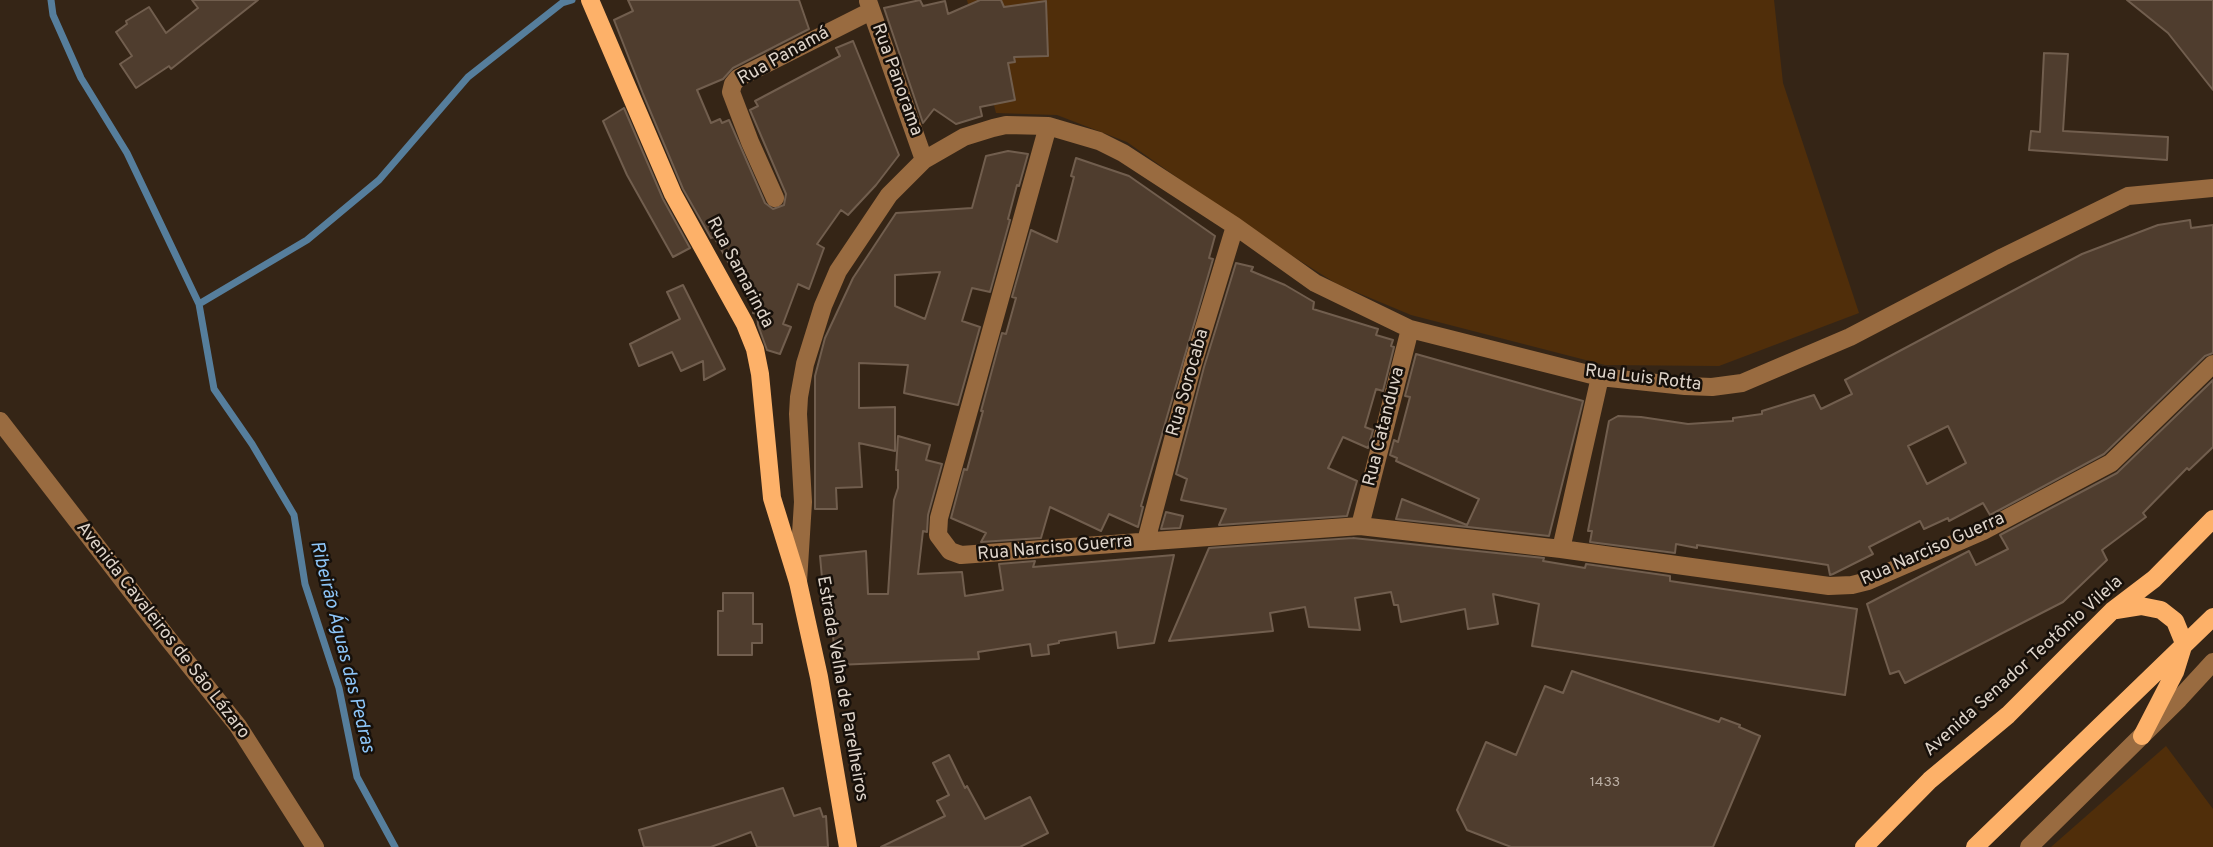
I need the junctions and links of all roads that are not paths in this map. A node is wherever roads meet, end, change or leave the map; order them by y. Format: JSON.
{"nodes":[{"id":1,"x":590,"y":0,"type":"edge"},
{"id":2,"x":869,"y":5,"type":"edge"},
{"id":3,"x":1048,"y":126,"type":"junction"},
{"id":4,"x":925,"y":160,"type":"junction"},
{"id":5,"x":2213,"y":188,"type":"edge"},
{"id":6,"x":775,"y":198,"type":"dead end"},
{"id":7,"x":1235,"y":226,"type":"junction"},
{"id":8,"x":1410,"y":329,"type":"junction"},
{"id":9,"x":2213,"y":364,"type":"edge"},
{"id":10,"x":1600,"y":377,"type":"junction"},
{"id":11,"x":0,"y":421,"type":"edge"},
{"id":12,"x":2213,"y":519,"type":"edge"},
{"id":13,"x":1360,"y":526,"type":"junction"},
{"id":14,"x":1146,"y":541,"type":"junction"},
{"id":15,"x":1561,"y":549,"type":"junction"},
{"id":16,"x":798,"y":582,"type":"junction"},
{"id":17,"x":2112,"y":611,"type":"junction"},
{"id":18,"x":2213,"y":617,"type":"edge"},
{"id":19,"x":2184,"y":643,"type":"junction"},
{"id":20,"x":2213,"y":662,"type":"edge"},
{"id":21,"x":2142,"y":736,"type":"junction"},
{"id":22,"x":315,"y":847,"type":"edge"},
{"id":23,"x":848,"y":847,"type":"edge"},
{"id":24,"x":1864,"y":847,"type":"edge"},
{"id":25,"x":1975,"y":847,"type":"edge"},
{"id":26,"x":2029,"y":847,"type":"edge"}],
"edges":[{"from":1,"to":16,"type":"main road","name":"Rua Samarinda"},
{"from":2,"to":4,"type":"street","name":"Rua Panorama"},
{"from":2,"to":6,"type":"street","name":"Rua Panamá"},
{"from":3,"to":4,"type":"street","name":"Estrada Velha de Parelheiros"},
{"from":3,"to":7,"type":"street","name":"Rua Luis Rotta"},
{"from":3,"to":14,"type":"street","name":"Rua Narciso Guerra"},
{"from":4,"to":16,"type":"street","name":"Estrada Velha de Parelheiros"},
{"from":5,"to":10,"type":"street","name":"Rua Luis Rotta"},
{"from":7,"to":8,"type":"street","name":"Rua Luis Rotta"},
{"from":7,"to":14,"type":"street","name":"Rua Sorocaba"},
{"from":8,"to":10,"type":"street","name":"Rua Luis Rotta"},
{"from":8,"to":13,"type":"street","name":"Rua Catanduva"},
{"from":9,"to":15,"type":"street","name":"Rua Narciso Guerra"},
{"from":10,"to":15,"type":"street"},
{"from":11,"to":22,"type":"street","name":"Avenida Cavaleiros de São Lázaro"},
{"from":12,"to":17,"type":"main road","name":"Avenida Senador Teotônio Vilela"},
{"from":13,"to":14,"type":"street","name":"Rua Narciso Guerra"},
{"from":13,"to":15,"type":"street","name":"Rua Narciso Guerra"},
{"from":16,"to":23,"type":"main road","name":"Estrada Velha de Parelheiros"},
{"from":17,"to":19,"type":"main road"},
{"from":17,"to":24,"type":"main road","name":"Avenida Senador Teotônio Vilela"},
{"from":18,"to":19,"type":"main road"},
{"from":19,"to":21,"type":"main road"},
{"from":19,"to":25,"type":"main road"},
{"from":20,"to":21,"type":"street"},
{"from":21,"to":26,"type":"street"}]}
